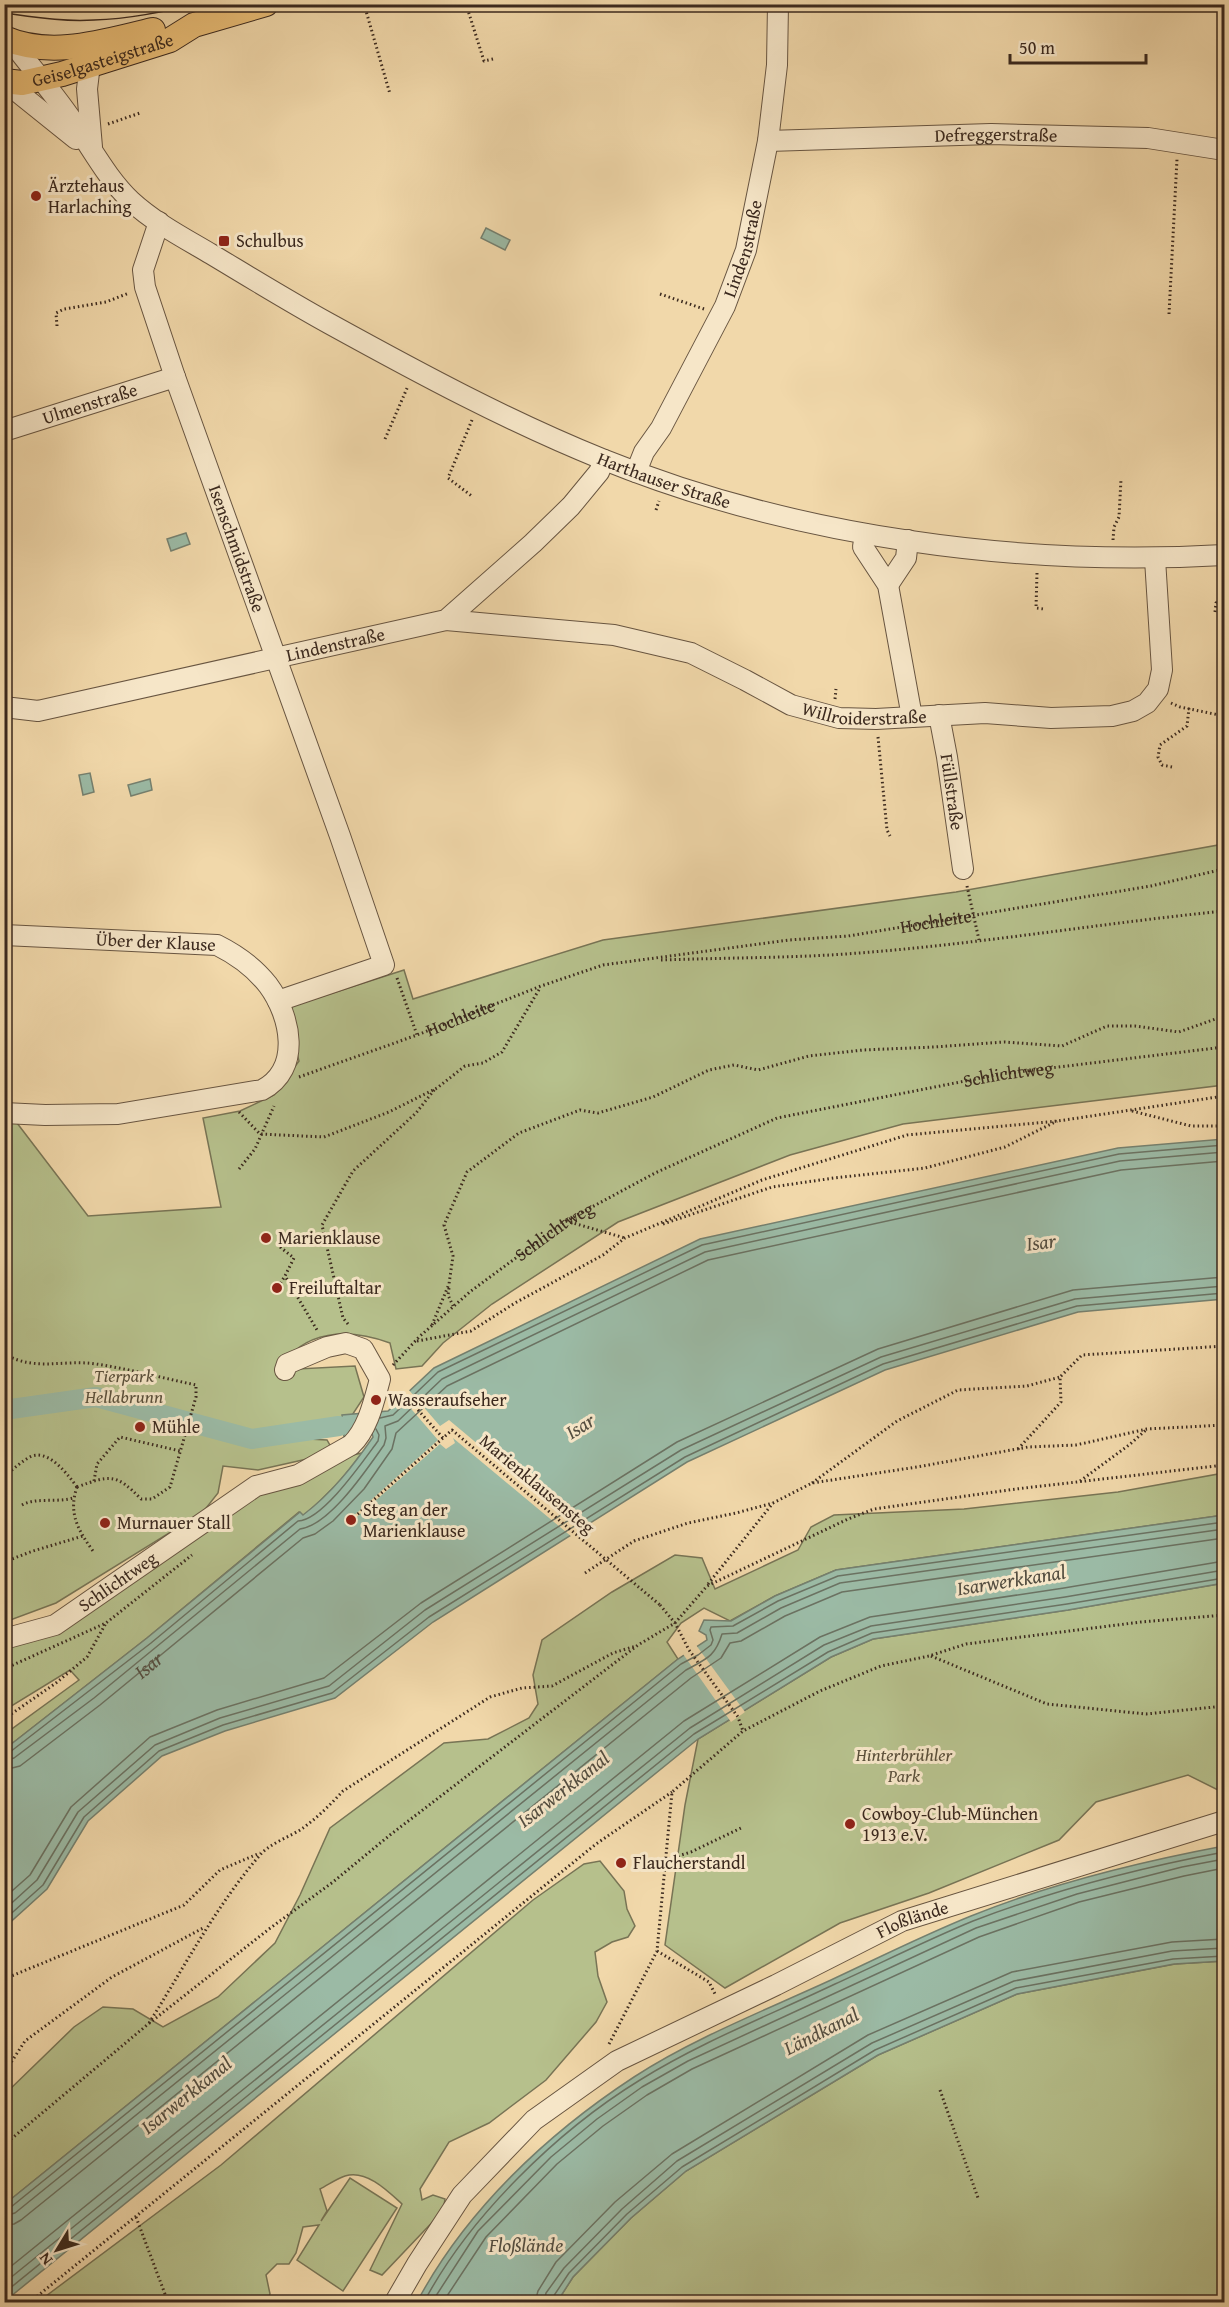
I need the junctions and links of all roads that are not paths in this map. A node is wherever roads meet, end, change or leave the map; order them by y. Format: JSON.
{"nodes":[{"id":1,"x":266,"y":4,"type":"edge"},
{"id":2,"x":778,"y":4,"type":"edge"},
{"id":3,"x":194,"y":25,"type":"junction"},
{"id":4,"x":8,"y":40,"type":"edge"},
{"id":5,"x":64,"y":49,"type":"junction"},
{"id":6,"x":90,"y":64,"type":"junction"},
{"id":7,"x":34,"y":72,"type":"junction"},
{"id":8,"x":5,"y":82,"type":"edge"},
{"id":9,"x":768,"y":141,"type":"junction"},
{"id":10,"x":1224,"y":150,"type":"edge"},
{"id":11,"x":92,"y":153,"type":"junction"},
{"id":12,"x":159,"y":222,"type":"junction"},
{"id":13,"x":175,"y":377,"type":"junction"},
{"id":14,"x":4,"y":431,"type":"edge"},
{"id":15,"x":604,"y":460,"type":"junction"},
{"id":16,"x":636,"y":472,"type":"junction"},
{"id":17,"x":865,"y":534,"type":"junction"},
{"id":18,"x":908,"y":540,"type":"junction"},
{"id":19,"x":1224,"y":555,"type":"edge"},
{"id":20,"x":1155,"y":559,"type":"junction"},
{"id":21,"x":888,"y":585,"type":"junction"},
{"id":22,"x":446,"y":620,"type":"junction"},
{"id":23,"x":277,"y":657,"type":"junction"},
{"id":24,"x":4,"y":707,"type":"edge"},
{"id":25,"x":939,"y":715,"type":"junction"},
{"id":26,"x":912,"y":717,"type":"junction"},
{"id":27,"x":963,"y":869,"type":"road end"},
{"id":28,"x":4,"y":935,"type":"edge"},
{"id":29,"x":278,"y":1001,"type":"junction"},
{"id":30,"x":4,"y":1113,"type":"edge"},
{"id":31,"x":285,"y":1370,"type":"dead end"},
{"id":32,"x":4,"y":1639,"type":"edge"},
{"id":33,"x":1224,"y":1821,"type":"edge"},
{"id":34,"x":395,"y":2302,"type":"edge"}],
"edges":[{"from":1,"to":3,"type":"main road","name":"Geiselgasteigstraße"},
{"from":2,"to":9,"type":"street","name":"Lindenstraße"},
{"from":3,"to":5,"type":"main road"},
{"from":3,"to":6,"type":"main road","name":"Geiselgasteigstraße"},
{"from":4,"to":5,"type":"main road"},
{"from":4,"to":7,"type":"street"},
{"from":5,"to":7,"type":"street","name":"Geiselgasteigstraße"},
{"from":6,"to":7,"type":"main road","name":"Geiselgasteigstraße"},
{"from":6,"to":11,"type":"street"},
{"from":7,"to":8,"type":"main road","name":"Geiselgasteigstraße"},
{"from":7,"to":11,"type":"street"},
{"from":8,"to":11,"type":"street"},
{"from":9,"to":10,"type":"street","name":"Defreggerstraße"},
{"from":9,"to":16,"type":"street","name":"Lindenstraße"},
{"from":11,"to":12,"type":"street"},
{"from":12,"to":13,"type":"street","name":"Isenschmidstraße"},
{"from":12,"to":15,"type":"street","name":"Harthauser Straße"},
{"from":13,"to":14,"type":"street","name":"Ulmenstraße"},
{"from":13,"to":23,"type":"street","name":"Isenschmidstraße"},
{"from":15,"to":16,"type":"street","name":"Harthauser Straße"},
{"from":15,"to":22,"type":"street","name":"Lindenstraße"},
{"from":16,"to":17,"type":"street","name":"Harthauser Straße"},
{"from":17,"to":18,"type":"street","name":"Harthauser Straße"},
{"from":17,"to":21,"type":"street"},
{"from":18,"to":20,"type":"street","name":"Harthauser Straße"},
{"from":18,"to":21,"type":"street"},
{"from":19,"to":20,"type":"street","name":"Harthauser Straße"},
{"from":20,"to":25,"type":"street","name":"Willroiderstraße"},
{"from":21,"to":26,"type":"street"},
{"from":22,"to":23,"type":"street","name":"Lindenstraße"},
{"from":22,"to":26,"type":"street","name":"Willroiderstraße"},
{"from":23,"to":24,"type":"street","name":"Lindenstraße"},
{"from":23,"to":29,"type":"street","name":"Isenschmidstraße"},
{"from":25,"to":26,"type":"street","name":"Willroiderstraße"},
{"from":25,"to":27,"type":"street","name":"Füllstraße"},
{"from":28,"to":29,"type":"street","name":"Über der Klause"},
{"from":29,"to":30,"type":"street"},
{"from":31,"to":32,"type":"street","name":"Schlichtweg"},
{"from":33,"to":34,"type":"street","name":"Floßlände"}]}
